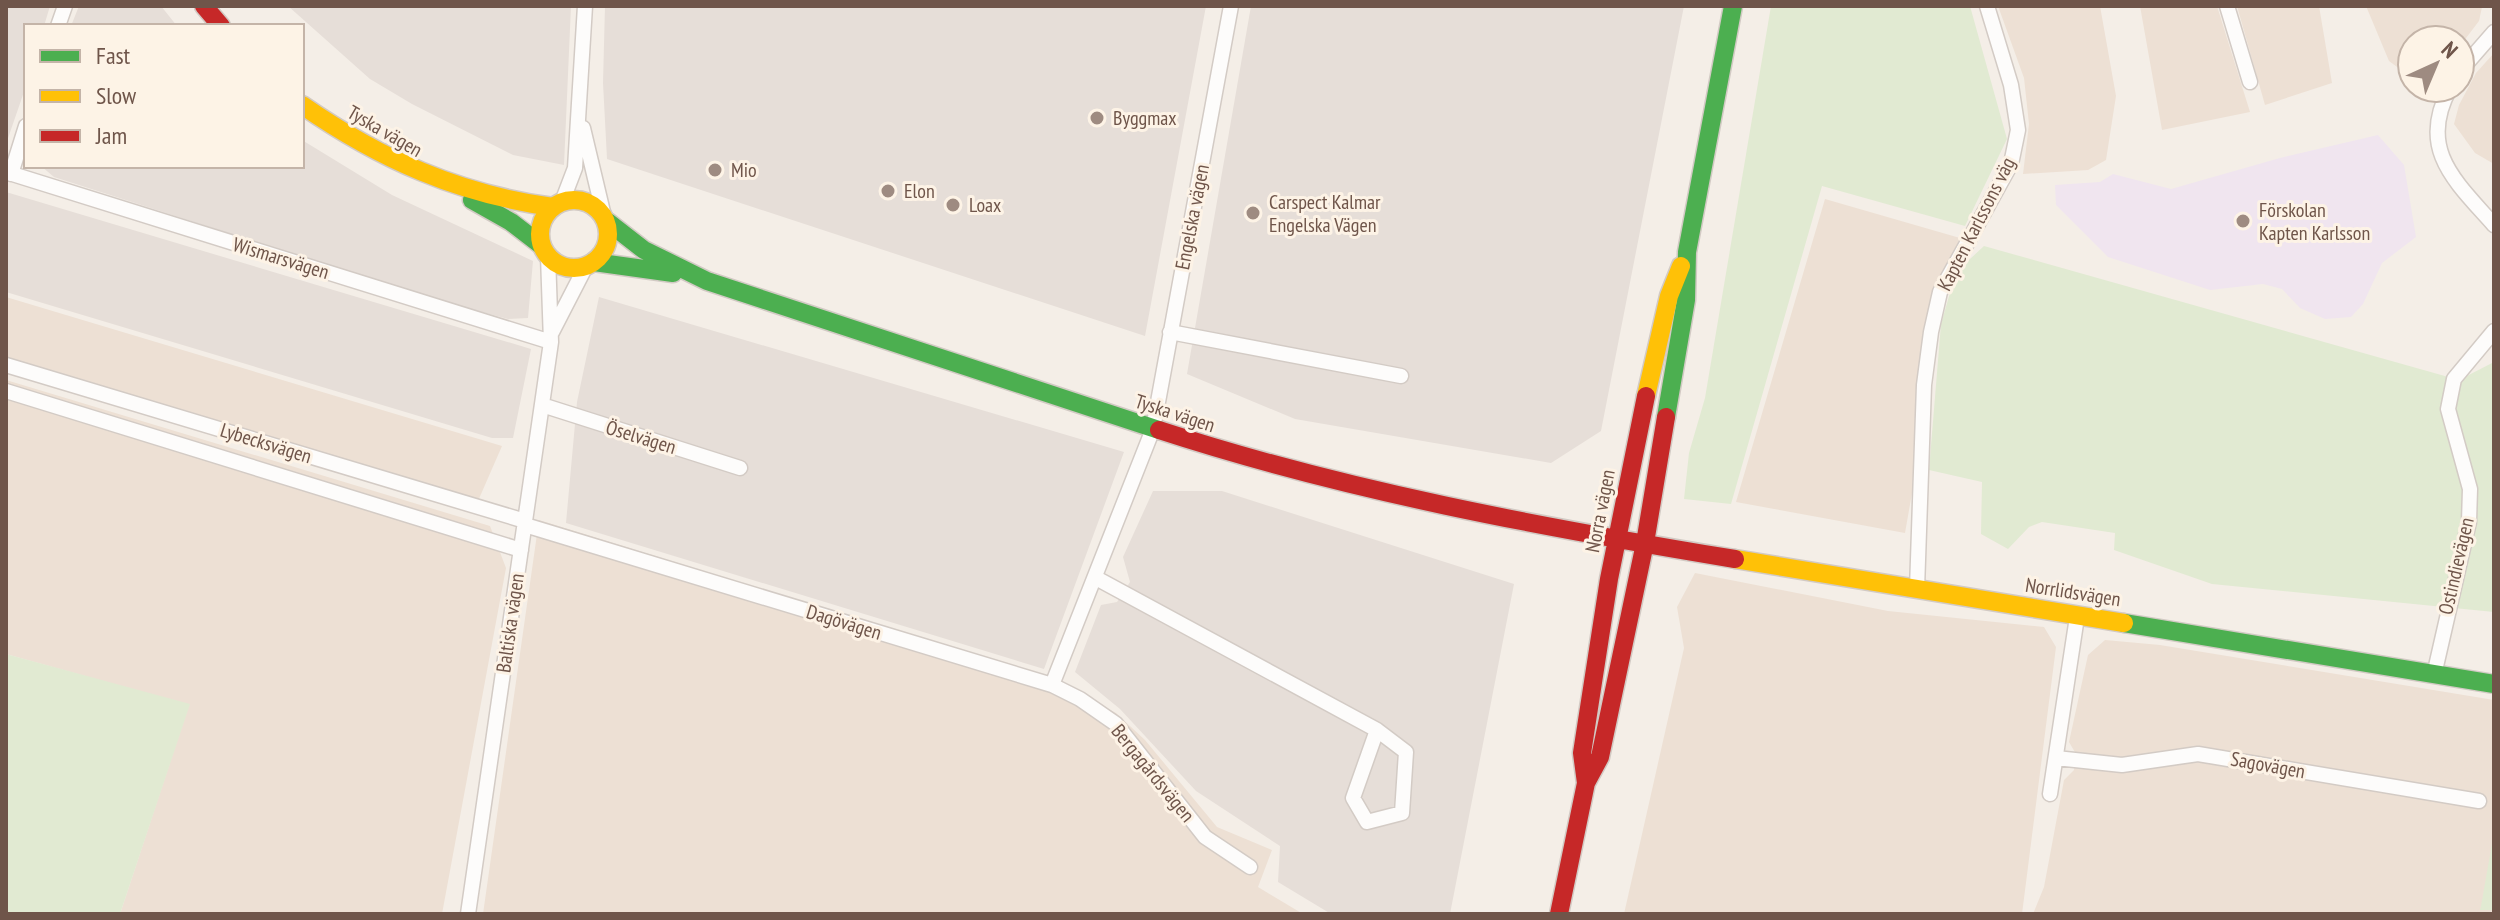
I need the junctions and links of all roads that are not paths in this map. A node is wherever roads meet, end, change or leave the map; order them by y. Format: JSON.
{"nodes":[{"id":1,"x":204,"y":6,"type":"edge"},
{"id":2,"x":585,"y":6,"type":"edge"},
{"id":3,"x":1231,"y":6,"type":"edge"},
{"id":4,"x":1733,"y":6,"type":"edge"},
{"id":5,"x":1987,"y":6,"type":"edge"},
{"id":6,"x":2227,"y":6,"type":"edge"},
{"id":7,"x":219,"y":24,"type":"edge"},
{"id":8,"x":2494,"y":32,"type":"edge"},
{"id":9,"x":2476,"y":53,"type":"edge"},
{"id":10,"x":2250,"y":82,"type":"dead end"},
{"id":11,"x":2443,"y":104,"type":"edge"},
{"id":12,"x":304,"y":106,"type":"edge"},
{"id":13,"x":580,"y":116,"type":"junction"},
{"id":14,"x":24,"y":131,"type":"edge"},
{"id":15,"x":8,"y":173,"type":"edge"},
{"id":16,"x":451,"y":188,"type":"junction"},
{"id":17,"x":557,"y":204,"type":"junction"},
{"id":18,"x":605,"y":217,"type":"junction"},
{"id":19,"x":2494,"y":225,"type":"edge"},
{"id":20,"x":544,"y":250,"type":"junction"},
{"id":21,"x":1687,"y":252,"type":"junction"},
{"id":22,"x":590,"y":264,"type":"junction"},
{"id":23,"x":704,"y":279,"type":"junction"},
{"id":24,"x":2494,"y":331,"type":"edge"},
{"id":25,"x":1170,"y":332,"type":"junction"},
{"id":26,"x":551,"y":337,"type":"junction"},
{"id":27,"x":6,"y":365,"type":"edge"},
{"id":28,"x":1401,"y":376,"type":"dead end"},
{"id":29,"x":6,"y":391,"type":"edge"},
{"id":30,"x":542,"y":405,"type":"junction"},
{"id":31,"x":1153,"y":429,"type":"junction"},
{"id":32,"x":740,"y":468,"type":"dead end"},
{"id":33,"x":525,"y":523,"type":"junction"},
{"id":34,"x":1617,"y":539,"type":"junction"},
{"id":35,"x":1645,"y":543,"type":"junction"},
{"id":36,"x":521,"y":550,"type":"junction"},
{"id":37,"x":1096,"y":578,"type":"junction"},
{"id":38,"x":1917,"y":589,"type":"junction"},
{"id":39,"x":2077,"y":617,"type":"junction"},
{"id":40,"x":2434,"y":675,"type":"junction"},
{"id":41,"x":2494,"y":684,"type":"edge"},
{"id":42,"x":1052,"y":685,"type":"junction"},
{"id":43,"x":1377,"y":730,"type":"junction"},
{"id":44,"x":2056,"y":758,"type":"junction"},
{"id":45,"x":1586,"y":783,"type":"junction"},
{"id":46,"x":2050,"y":794,"type":"dead end"},
{"id":47,"x":2479,"y":801,"type":"dead end"},
{"id":48,"x":1250,"y":867,"type":"dead end"},
{"id":49,"x":468,"y":914,"type":"edge"},
{"id":50,"x":1559,"y":914,"type":"edge"}],
"edges":[{"from":1,"to":7,"type":"main road"},
{"from":2,"to":13,"type":"street"},
{"from":3,"to":25,"type":"street","name":"Engelska vägen"},
{"from":4,"to":21,"type":"main road","name":"Norra vägen"},
{"from":5,"to":38,"type":"street","name":"Kapten Karlssons väg"},
{"from":6,"to":10,"type":"street"},
{"from":8,"to":9,"type":"street"},
{"from":11,"to":19,"type":"street"},
{"from":12,"to":16,"type":"main road","name":"Tyska vägen"},
{"from":13,"to":17,"type":"street"},
{"from":13,"to":18,"type":"street"},
{"from":14,"to":15,"type":"street","name":"Wismarsvägen"},
{"from":15,"to":26,"type":"street","name":"Wismarsvägen"},
{"from":16,"to":17,"type":"main road","name":"Tyska vägen"},
{"from":16,"to":20,"type":"main road","name":"Tyska vägen"},
{"from":17,"to":18,"type":"main road"},
{"from":17,"to":20,"type":"main road"},
{"from":18,"to":22,"type":"main road"},
{"from":18,"to":23,"type":"main road","name":"Tyska vägen"},
{"from":20,"to":22,"type":"main road"},
{"from":20,"to":26,"type":"street","name":"Baltiska vägen"},
{"from":21,"to":34,"type":"main road","name":"Norra vägen"},
{"from":21,"to":35,"type":"main road","name":"Norra vägen"},
{"from":22,"to":23,"type":"main road","name":"Tyska vägen"},
{"from":22,"to":26,"type":"street","name":"Baltiska vägen"},
{"from":23,"to":31,"type":"main road","name":"Tyska vägen"},
{"from":24,"to":40,"type":"street","name":"Ostindievägen"},
{"from":25,"to":28,"type":"street"},
{"from":25,"to":31,"type":"street","name":"Engelska vägen"},
{"from":26,"to":30,"type":"street","name":"Baltiska vägen"},
{"from":27,"to":33,"type":"street","name":"Lybecksvägen"},
{"from":29,"to":36,"type":"street","name":"Lybecksvägen"},
{"from":30,"to":32,"type":"street","name":"Öselvägen"},
{"from":30,"to":33,"type":"street","name":"Baltiska vägen"},
{"from":31,"to":34,"type":"main road","name":"Tyska vägen"},
{"from":31,"to":37,"type":"street"},
{"from":33,"to":36,"type":"street","name":"Baltiska vägen"},
{"from":33,"to":42,"type":"street","name":"Dagövägen"},
{"from":34,"to":35,"type":"main road","name":"Tyska vägen"},
{"from":34,"to":45,"type":"main road","name":"Norra vägen"},
{"from":35,"to":38,"type":"main road","name":"Norrlidsvägen"},
{"from":35,"to":45,"type":"main road","name":"Norra vägen"},
{"from":36,"to":49,"type":"street","name":"Baltiska vägen"},
{"from":37,"to":42,"type":"street"},
{"from":37,"to":43,"type":"street"},
{"from":38,"to":39,"type":"main road","name":"Norrlidsvägen"},
{"from":39,"to":40,"type":"main road","name":"Norrlidsvägen"},
{"from":39,"to":44,"type":"street"},
{"from":40,"to":41,"type":"main road","name":"Norrlidsvägen"},
{"from":42,"to":48,"type":"street","name":"Bergagårdsvägen"},
{"from":43,"to":43,"type":"street"},
{"from":44,"to":46,"type":"street"},
{"from":44,"to":47,"type":"street","name":"Sagovägen"},
{"from":45,"to":50,"type":"main road","name":"Norra vägen"}]}
